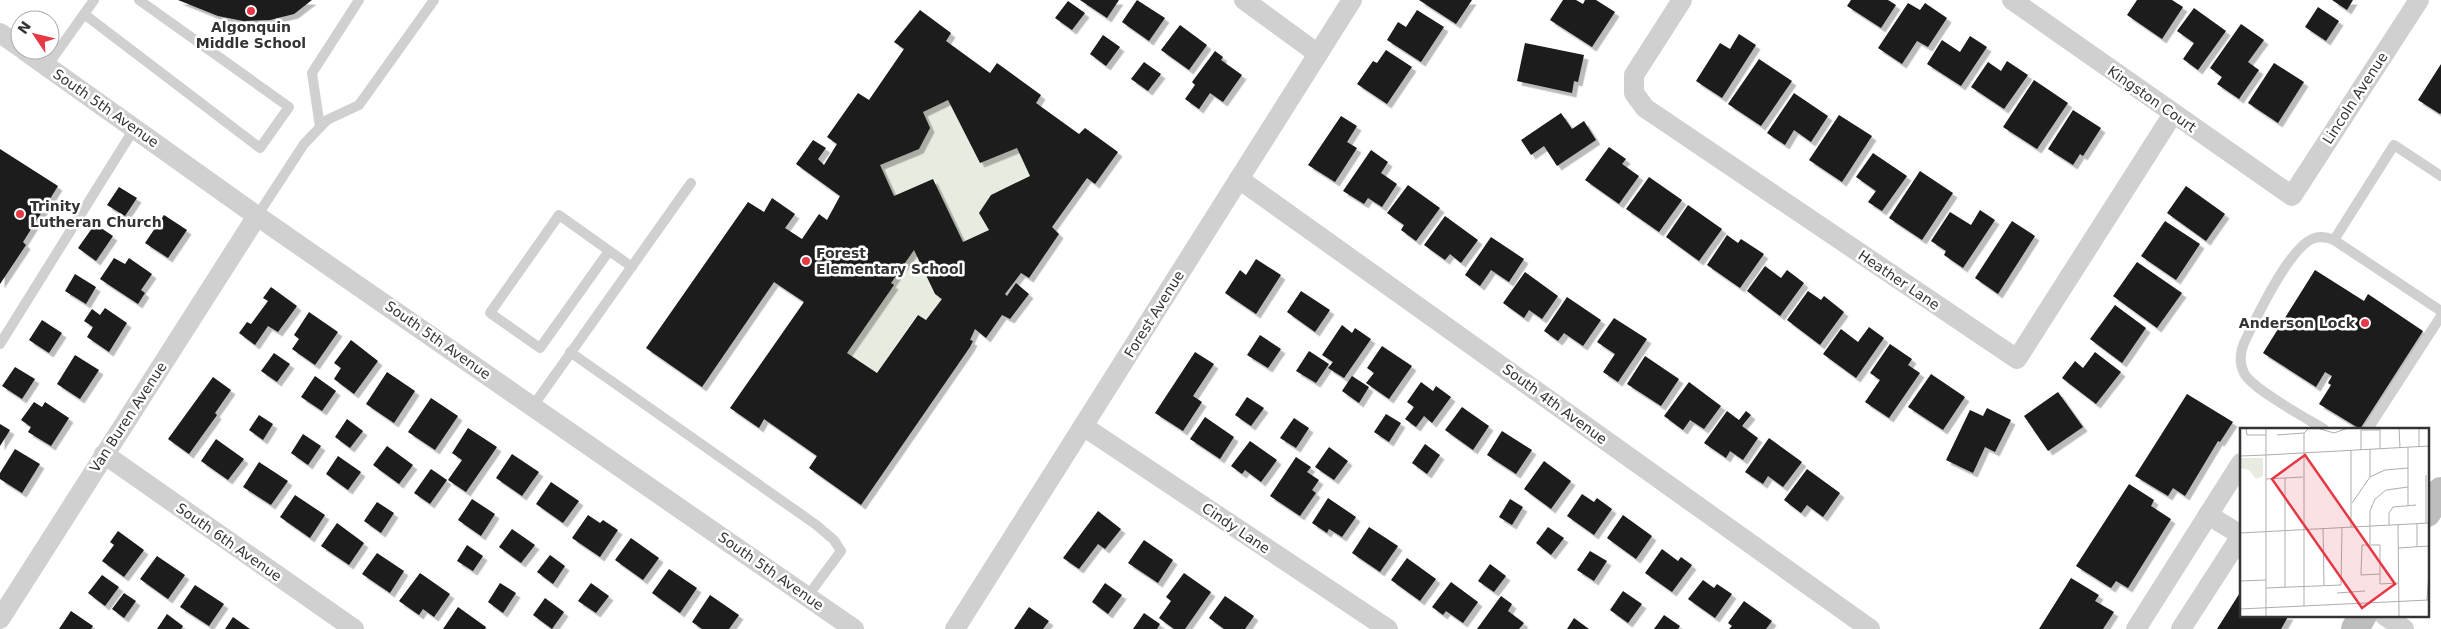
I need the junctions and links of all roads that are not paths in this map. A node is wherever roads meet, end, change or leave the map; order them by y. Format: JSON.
{"nodes":[{"id":1,"x":94,"y":0,"type":"edge"},
{"id":2,"x":138,"y":0,"type":"edge"},
{"id":3,"x":359,"y":0,"type":"edge"},
{"id":4,"x":434,"y":0,"type":"edge"},
{"id":5,"x":1244,"y":0,"type":"edge"},
{"id":6,"x":1352,"y":0,"type":"edge"},
{"id":7,"x":1682,"y":0,"type":"edge"},
{"id":8,"x":2012,"y":0,"type":"edge"},
{"id":9,"x":2419,"y":0,"type":"edge"},
{"id":10,"x":84,"y":14,"type":"junction"},
{"id":11,"x":1318,"y":54,"type":"junction"},
{"id":12,"x":38,"y":60,"type":"edge"},
{"id":13,"x":46,"y":66,"type":"junction"},
{"id":14,"x":2173,"y":114,"type":"junction"},
{"id":15,"x":320,"y":127,"type":"junction"},
{"id":16,"x":134,"y":128,"type":"junction"},
{"id":17,"x":2441,"y":176,"type":"edge"},
{"id":18,"x":1239,"y":179,"type":"junction"},
{"id":19,"x":692,"y":183,"type":"dead end"},
{"id":20,"x":2292,"y":196,"type":"joint"},
{"id":21,"x":257,"y":216,"type":"junction"},
{"id":22,"x":2334,"y":240,"type":"junction"},
{"id":23,"x":609,"y":251,"type":"junction"},
{"id":24,"x":632,"y":267,"type":"junction"},
{"id":25,"x":2441,"y":311,"type":"edge"},
{"id":26,"x":2441,"y":316,"type":"edge"},
{"id":27,"x":0,"y":344,"type":"edge"},
{"id":28,"x":570,"y":352,"type":"junction"},
{"id":29,"x":533,"y":406,"type":"junction"},
{"id":30,"x":1083,"y":426,"type":"junction"},
{"id":31,"x":2322,"y":428,"type":"edge"},
{"id":32,"x":2369,"y":428,"type":"edge"},
{"id":33,"x":104,"y":454,"type":"junction"},
{"id":34,"x":2240,"y":466,"type":"edge"},
{"id":35,"x":2208,"y":515,"type":"junction"},
{"id":36,"x":2240,"y":535,"type":"edge"},
{"id":37,"x":2240,"y":538,"type":"edge"},
{"id":38,"x":808,"y":597,"type":"junction"},
{"id":39,"x":2363,"y":616,"type":"edge"},
{"id":40,"x":2385,"y":616,"type":"edge"},
{"id":41,"x":0,"y":619,"type":"edge"},
{"id":42,"x":2143,"y":627,"type":"edge"},
{"id":43,"x":354,"y":629,"type":"edge"},
{"id":44,"x":854,"y":629,"type":"edge"},
{"id":45,"x":955,"y":629,"type":"edge"},
{"id":46,"x":1388,"y":629,"type":"edge"},
{"id":47,"x":1870,"y":629,"type":"edge"},
{"id":48,"x":2181,"y":629,"type":"edge"},
{"id":49,"x":2355,"y":629,"type":"edge"},
{"id":50,"x":2404,"y":629,"type":"edge"}],
"edges":[{"from":1,"to":10,"type":"lane"},
{"from":2,"to":10,"type":"lane"},
{"from":3,"to":15,"type":"lane"},
{"from":4,"to":15,"type":"lane"},
{"from":5,"to":11,"type":"street"},
{"from":6,"to":11,"type":"street","name":"Forest Avenue"},
{"from":7,"to":14,"type":"street","name":"Heather Lane"},
{"from":8,"to":14,"type":"street","name":"Kingston Court"},
{"from":9,"to":20,"type":"street","name":"Lincoln Avenue"},
{"from":10,"to":13,"type":"lane"},
{"from":11,"to":18,"type":"street","name":"Forest Avenue"},
{"from":12,"to":13,"type":"street","name":"South 5th Avenue"},
{"from":13,"to":16,"type":"street","name":"South 5th Avenue"},
{"from":14,"to":20,"type":"street","name":"Kingston Court"},
{"from":15,"to":21,"type":"lane"},
{"from":16,"to":21,"type":"street","name":"South 5th Avenue"},
{"from":16,"to":27,"type":"lane"},
{"from":17,"to":22,"type":"lane"},
{"from":18,"to":30,"type":"street","name":"Forest Avenue"},
{"from":18,"to":47,"type":"street","name":"South 4th Avenue"},
{"from":19,"to":24,"type":"lane"},
{"from":21,"to":29,"type":"street","name":"South 5th Avenue"},
{"from":21,"to":33,"type":"street","name":"Van Buren Avenue"},
{"from":22,"to":25,"type":"lane"},
{"from":22,"to":31,"type":"lane"},
{"from":23,"to":23,"type":"lane"},
{"from":23,"to":24,"type":"lane"},
{"from":24,"to":28,"type":"lane"},
{"from":26,"to":32,"type":"lane"},
{"from":28,"to":29,"type":"lane"},
{"from":28,"to":38,"type":"lane"},
{"from":29,"to":38,"type":"street","name":"South 5th Avenue"},
{"from":30,"to":45,"type":"street","name":"Forest Avenue"},
{"from":30,"to":46,"type":"street","name":"Cindy Lane"},
{"from":33,"to":41,"type":"street","name":"Van Buren Avenue"},
{"from":33,"to":43,"type":"street","name":"South 6th Avenue"},
{"from":34,"to":35,"type":"street"},
{"from":35,"to":36,"type":"street"},
{"from":35,"to":42,"type":"street"},
{"from":37,"to":48,"type":"street"},
{"from":38,"to":44,"type":"street","name":"South 5th Avenue"},
{"from":39,"to":49,"type":"main road"},
{"from":40,"to":50,"type":"street"}]}
